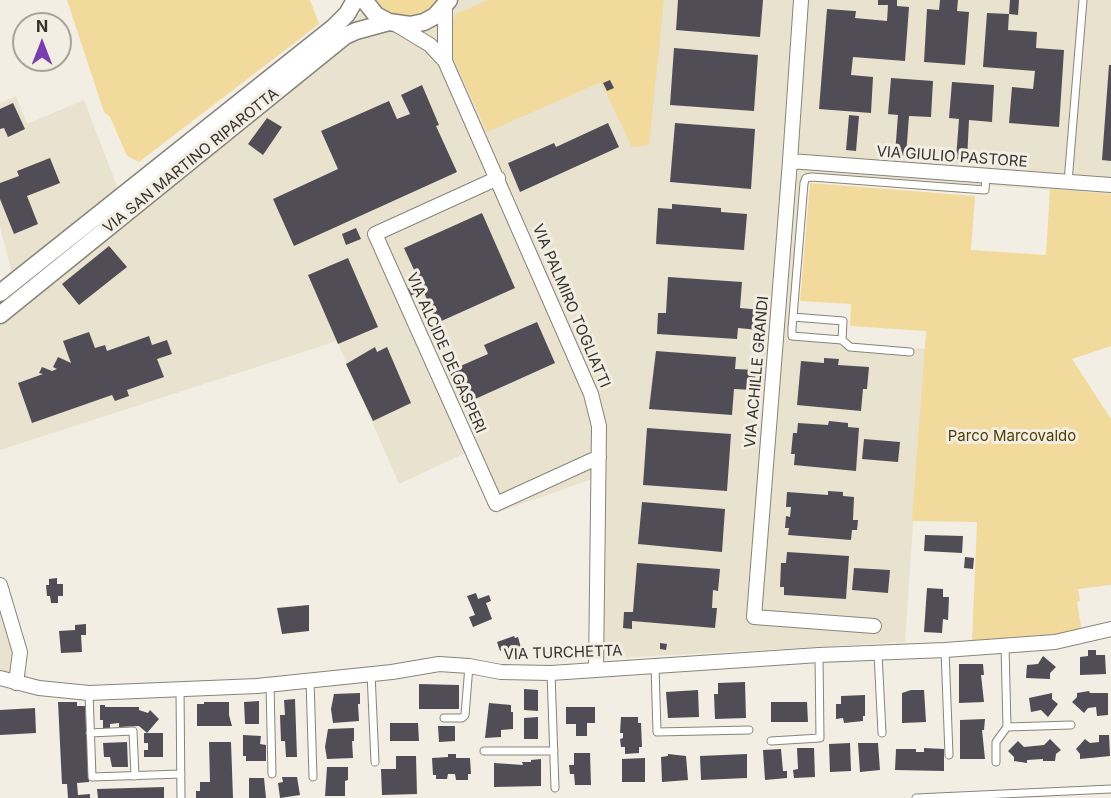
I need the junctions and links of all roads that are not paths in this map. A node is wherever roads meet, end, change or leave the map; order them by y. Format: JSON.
{"nodes":[{"id":1,"x":355,"y":0,"type":"edge"},
{"id":2,"x":364,"y":0,"type":"edge"},
{"id":3,"x":1083,"y":0,"type":"edge"},
{"id":4,"x":447,"y":3,"type":"edge"},
{"id":5,"x":802,"y":3,"type":"edge"},
{"id":6,"x":393,"y":23,"type":"junction"},
{"id":7,"x":445,"y":61,"type":"junction"},
{"id":8,"x":790,"y":161,"type":"junction"},
{"id":9,"x":986,"y":176,"type":"junction"},
{"id":10,"x":498,"y":178,"type":"junction"},
{"id":11,"x":1068,"y":182,"type":"junction"},
{"id":12,"x":1111,"y":185,"type":"edge"},
{"id":13,"x":0,"y":293,"type":"edge"},
{"id":14,"x":0,"y":315,"type":"edge"},
{"id":15,"x":793,"y":318,"type":"junction"},
{"id":16,"x":777,"y":327,"type":"junction"},
{"id":17,"x":792,"y":328,"type":"junction"},
{"id":18,"x":842,"y":340,"type":"junction"},
{"id":19,"x":910,"y":352,"type":"dead end"},
{"id":20,"x":599,"y":457,"type":"junction"},
{"id":21,"x":0,"y":585,"type":"edge"},
{"id":22,"x":874,"y":626,"type":"dead end"},
{"id":23,"x":1111,"y":628,"type":"edge"},
{"id":24,"x":1005,"y":646,"type":"junction"},
{"id":25,"x":945,"y":650,"type":"junction"},
{"id":26,"x":878,"y":653,"type":"junction"},
{"id":27,"x":819,"y":655,"type":"junction"},
{"id":28,"x":469,"y":666,"type":"junction"},
{"id":29,"x":655,"y":666,"type":"junction"},
{"id":30,"x":596,"y":670,"type":"junction"},
{"id":31,"x":371,"y":673,"type":"junction"},
{"id":32,"x":551,"y":673,"type":"junction"},
{"id":33,"x":0,"y":678,"type":"edge"},
{"id":34,"x":310,"y":680,"type":"junction"},
{"id":35,"x":16,"y":683,"type":"junction"},
{"id":36,"x":270,"y":684,"type":"junction"},
{"id":37,"x":180,"y":689,"type":"junction"},
{"id":38,"x":89,"y":693,"type":"junction"},
{"id":39,"x":444,"y":718,"type":"dead end"},
{"id":40,"x":1071,"y":725,"type":"dead end"},
{"id":41,"x":1007,"y":727,"type":"junction"},
{"id":42,"x":749,"y":730,"type":"dead end"},
{"id":43,"x":90,"y":733,"type":"junction"},
{"id":44,"x":882,"y":733,"type":"dead end"},
{"id":45,"x":771,"y":741,"type":"dead end"},
{"id":46,"x":484,"y":751,"type":"dead end"},
{"id":47,"x":554,"y":751,"type":"junction"},
{"id":48,"x":949,"y":755,"type":"dead end"},
{"id":49,"x":375,"y":762,"type":"dead end"},
{"id":50,"x":996,"y":762,"type":"dead end"},
{"id":51,"x":181,"y":774,"type":"junction"},
{"id":52,"x":272,"y":774,"type":"dead end"},
{"id":53,"x":135,"y":776,"type":"junction"},
{"id":54,"x":313,"y":777,"type":"dead end"},
{"id":55,"x":555,"y":788,"type":"dead end"},
{"id":56,"x":1111,"y":789,"type":"edge"},
{"id":57,"x":973,"y":797,"type":"edge"},
{"id":58,"x":181,"y":798,"type":"edge"},
{"id":59,"x":916,"y":798,"type":"edge"}],
"edges":[{"from":1,"to":13,"type":"street","name":"VIA SAN MARTINO RIPAROTTA"},
{"from":2,"to":6,"type":"street"},
{"from":3,"to":11,"type":"lane"},
{"from":4,"to":6,"type":"street","name":"VIA SAN MARTINO RIPAROTTA"},
{"from":4,"to":7,"type":"street","name":"VIA PALMIRO TOGLIATTI"},
{"from":5,"to":8,"type":"street","name":"VIA ACHILLE GRANDI"},
{"from":6,"to":7,"type":"street"},
{"from":6,"to":14,"type":"street","name":"VIA SAN MARTINO RIPAROTTA"},
{"from":7,"to":10,"type":"street","name":"VIA PALMIRO TOGLIATTI"},
{"from":8,"to":9,"type":"street","name":"VIA GIULIO PASTORE"},
{"from":8,"to":16,"type":"street","name":"VIA ACHILLE GRANDI"},
{"from":9,"to":11,"type":"street","name":"VIA GIULIO PASTORE"},
{"from":9,"to":15,"type":"lane"},
{"from":10,"to":20,"type":"street","name":"VIA PALMIRO TOGLIATTI"},
{"from":10,"to":20,"type":"street","name":"VIA ALCIDE DE GASPERI"},
{"from":11,"to":12,"type":"street","name":"VIA GIULIO PASTORE"},
{"from":15,"to":17,"type":"lane"},
{"from":15,"to":18,"type":"lane"},
{"from":16,"to":17,"type":"lane"},
{"from":16,"to":22,"type":"street","name":"VIA ACHILLE GRANDI"},
{"from":17,"to":18,"type":"lane"},
{"from":18,"to":19,"type":"lane"},
{"from":20,"to":30,"type":"street","name":"VIA PALMIRO TOGLIATTI"},
{"from":21,"to":35,"type":"street"},
{"from":23,"to":24,"type":"street","name":"VIA TURCHETTA"},
{"from":24,"to":25,"type":"street","name":"VIA TURCHETTA"},
{"from":24,"to":41,"type":"lane"},
{"from":25,"to":26,"type":"street","name":"VIA TURCHETTA"},
{"from":25,"to":48,"type":"lane"},
{"from":26,"to":27,"type":"street","name":"VIA TURCHETTA"},
{"from":26,"to":44,"type":"lane"},
{"from":27,"to":29,"type":"street","name":"VIA TURCHETTA"},
{"from":27,"to":45,"type":"lane"},
{"from":28,"to":31,"type":"street","name":"VIA TURCHETTA"},
{"from":28,"to":32,"type":"street","name":"VIA TURCHETTA"},
{"from":28,"to":39,"type":"lane"},
{"from":29,"to":30,"type":"street","name":"VIA TURCHETTA"},
{"from":29,"to":42,"type":"lane"},
{"from":30,"to":32,"type":"street","name":"VIA TURCHETTA"},
{"from":31,"to":34,"type":"street","name":"VIA TURCHETTA"},
{"from":31,"to":49,"type":"lane"},
{"from":32,"to":47,"type":"lane"},
{"from":33,"to":35,"type":"street","name":"VIA TURCHETTA"},
{"from":34,"to":36,"type":"street","name":"VIA TURCHETTA"},
{"from":34,"to":54,"type":"lane"},
{"from":35,"to":38,"type":"street","name":"VIA TURCHETTA"},
{"from":36,"to":37,"type":"street","name":"VIA TURCHETTA"},
{"from":36,"to":52,"type":"lane"},
{"from":37,"to":38,"type":"street","name":"VIA TURCHETTA"},
{"from":37,"to":51,"type":"lane"},
{"from":38,"to":43,"type":"lane"},
{"from":40,"to":41,"type":"lane"},
{"from":41,"to":50,"type":"lane"},
{"from":43,"to":53,"type":"lane"},
{"from":43,"to":53,"type":"lane"},
{"from":46,"to":47,"type":"lane"},
{"from":47,"to":55,"type":"lane"},
{"from":51,"to":53,"type":"lane"},
{"from":51,"to":58,"type":"lane"},
{"from":56,"to":57,"type":"lane"},
{"from":57,"to":59,"type":"lane"}]}
